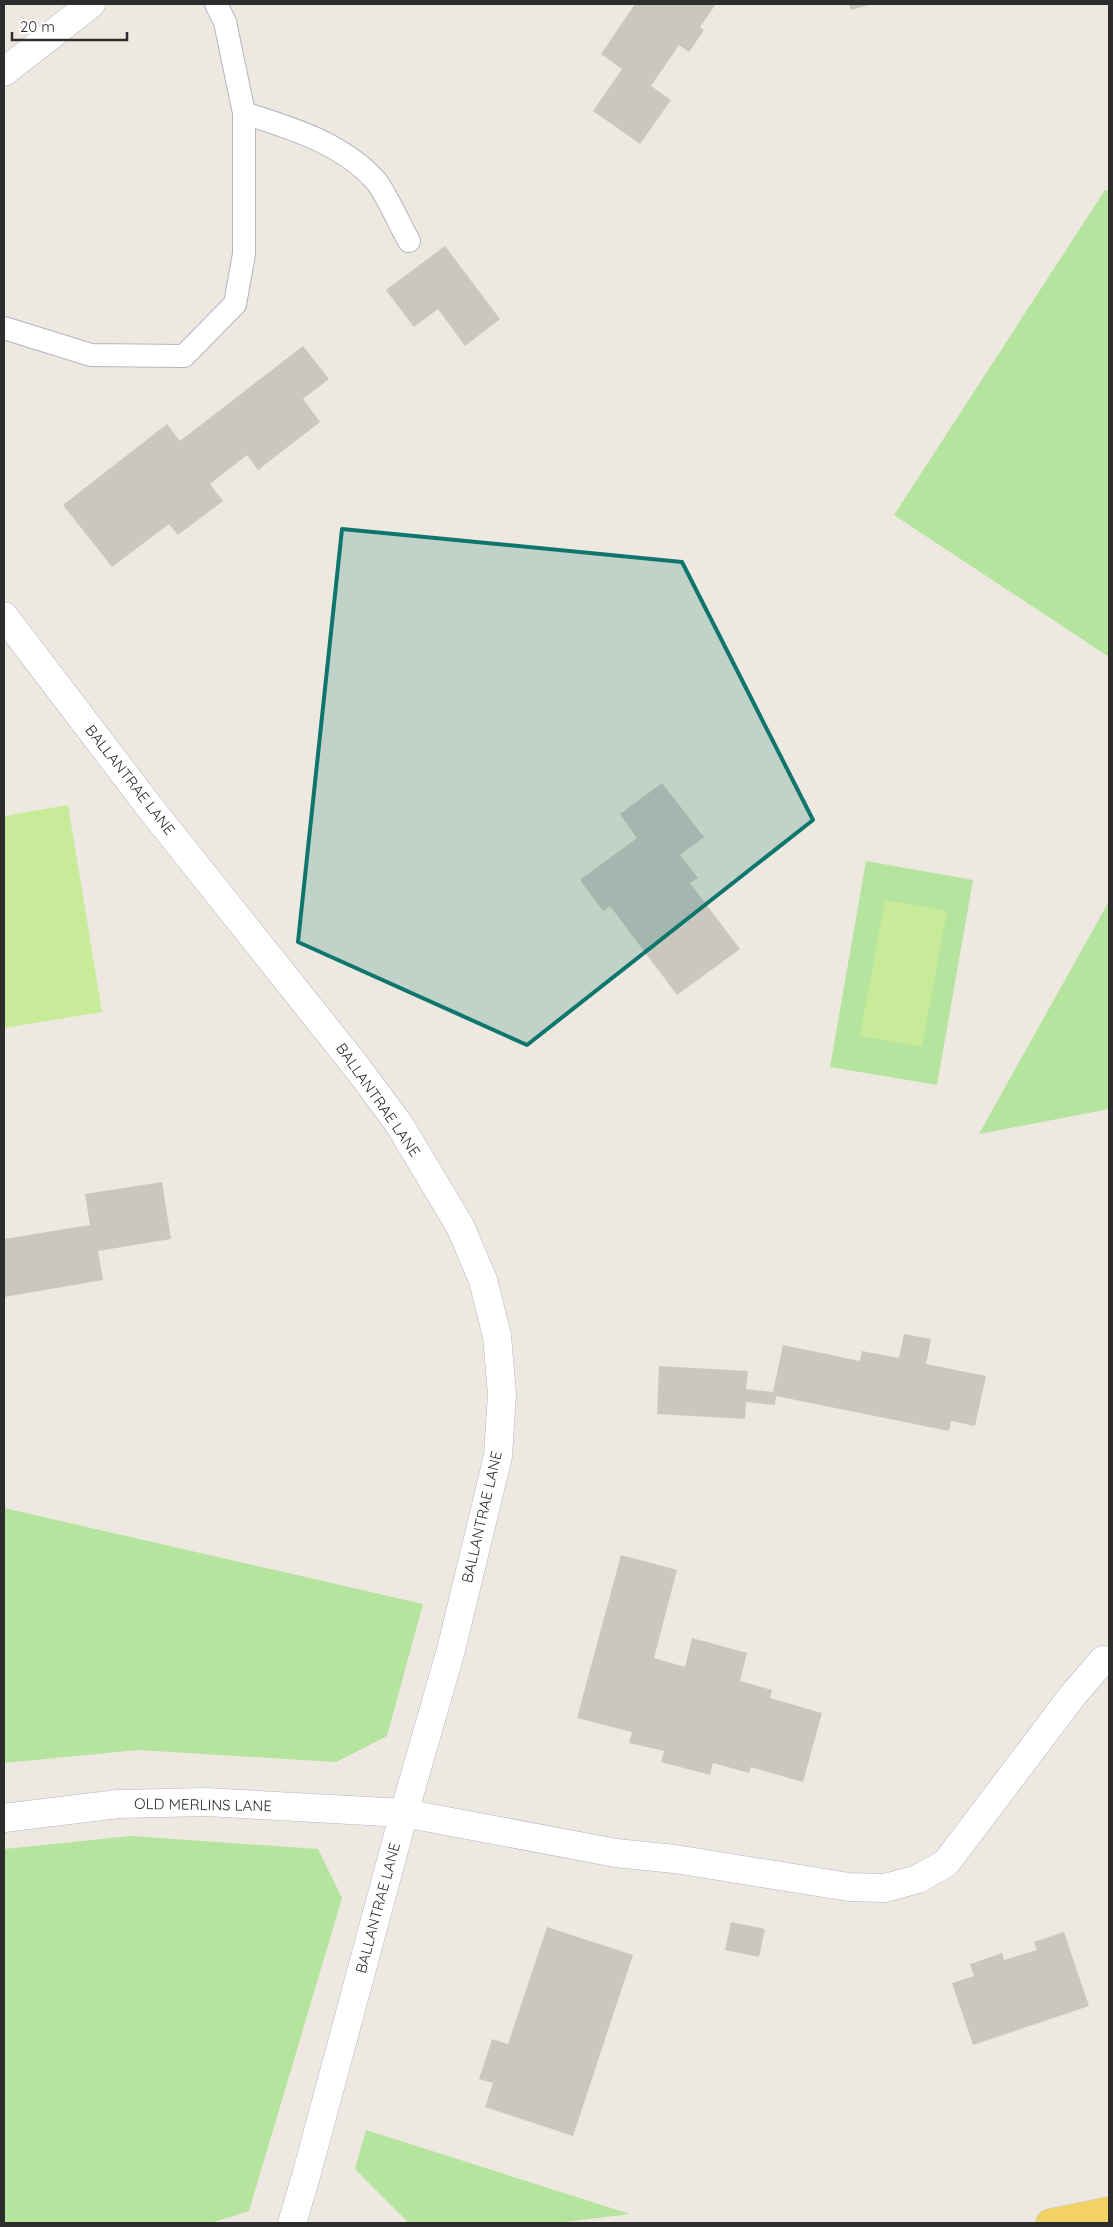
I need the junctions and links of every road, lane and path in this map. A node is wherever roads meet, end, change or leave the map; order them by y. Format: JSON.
{"nodes":[{"id":1,"x":90,"y":4,"type":"edge"},
{"id":2,"x":216,"y":4,"type":"edge"},
{"id":3,"x":4,"y":72,"type":"edge"},
{"id":4,"x":244,"y":113,"type":"junction"},
{"id":5,"x":408,"y":242,"type":"dead end"},
{"id":6,"x":4,"y":328,"type":"edge"},
{"id":7,"x":4,"y":616,"type":"edge"},
{"id":8,"x":1103,"y":1660,"type":"dead end"},
{"id":9,"x":404,"y":1813,"type":"junction"},
{"id":10,"x":4,"y":1818,"type":"edge"},
{"id":11,"x":1109,"y":2211,"type":"edge"},
{"id":12,"x":292,"y":2223,"type":"edge"},
{"id":13,"x":1050,"y":2223,"type":"edge"}],
"edges":[{"from":1,"to":3,"type":"street"},
{"from":2,"to":4,"type":"lane"},
{"from":4,"to":5,"type":"lane"},
{"from":4,"to":6,"type":"lane"},
{"from":7,"to":9,"type":"street","name":"BALLANTRAE LANE"},
{"from":8,"to":9,"type":"street","name":"OLD MERLINS LANE"},
{"from":9,"to":10,"type":"street","name":"OLD MERLINS LANE"},
{"from":9,"to":12,"type":"street","name":"BALLANTRAE LANE"},
{"from":11,"to":13,"type":"main road"}]}
